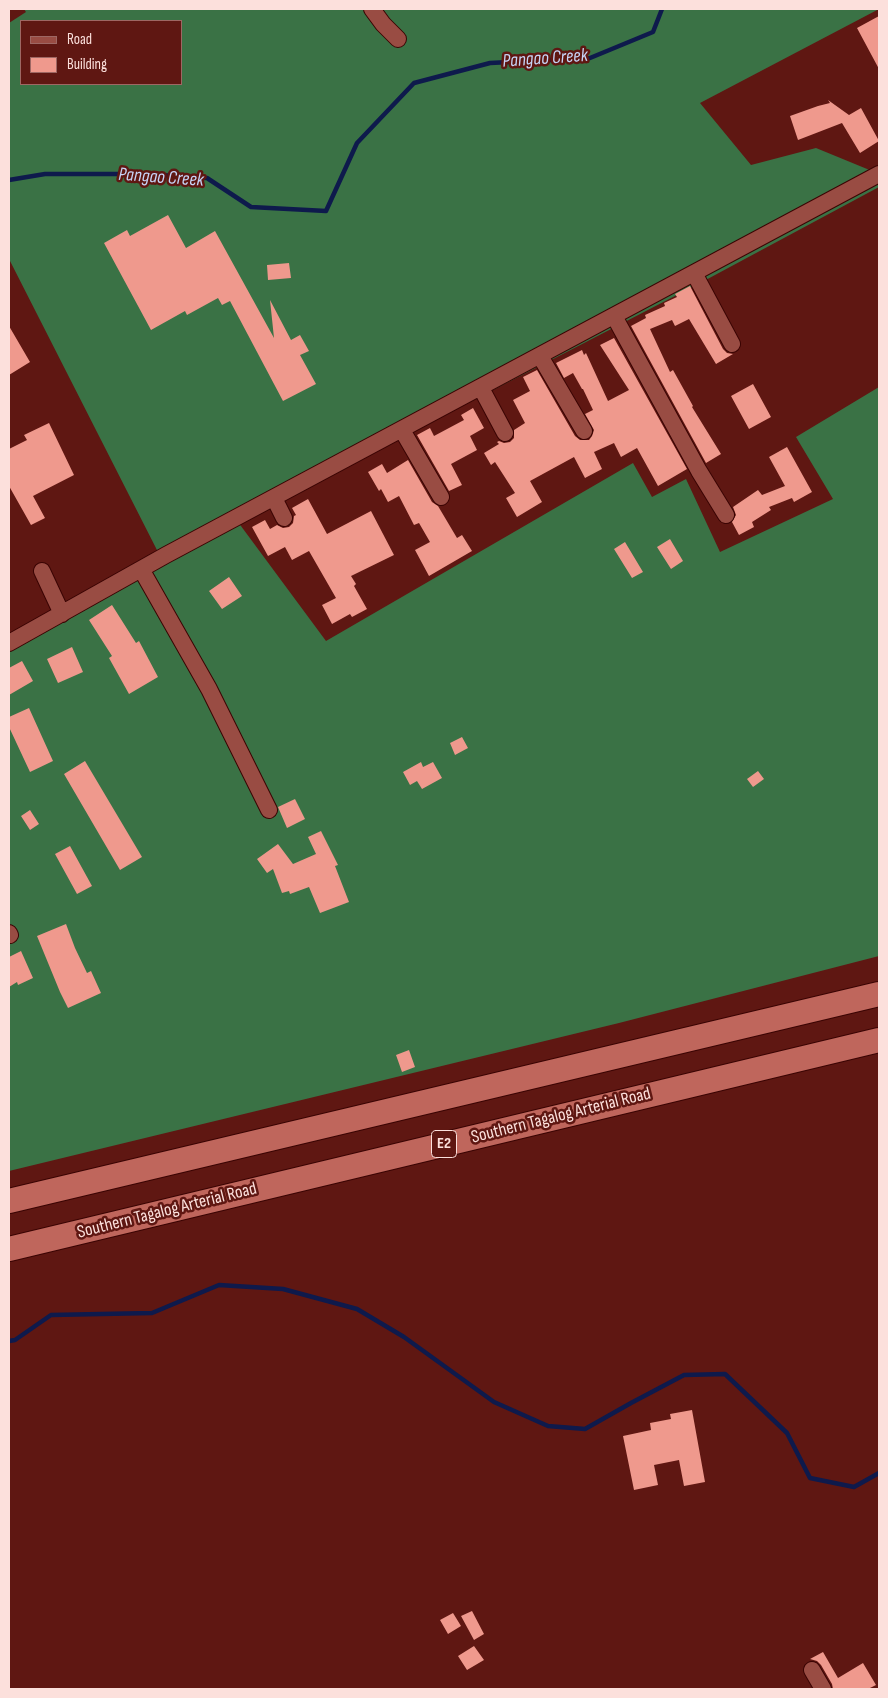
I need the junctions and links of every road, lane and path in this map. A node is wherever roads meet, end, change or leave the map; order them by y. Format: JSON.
{"nodes":[{"id":1,"x":372,"y":9,"type":"edge"},
{"id":2,"x":398,"y":40,"type":"dead end"},
{"id":3,"x":879,"y":174,"type":"edge"},
{"id":4,"x":694,"y":273,"type":"junction"},
{"id":5,"x":614,"y":316,"type":"junction"},
{"id":6,"x":732,"y":344,"type":"dead end"},
{"id":7,"x":540,"y":356,"type":"junction"},
{"id":8,"x":480,"y":388,"type":"junction"},
{"id":9,"x":402,"y":430,"type":"junction"},
{"id":10,"x":584,"y":431,"type":"dead end"},
{"id":11,"x":505,"y":433,"type":"dead end"},
{"id":12,"x":441,"y":497,"type":"dead end"},
{"id":13,"x":274,"y":498,"type":"junction"},
{"id":14,"x":726,"y":516,"type":"dead end"},
{"id":15,"x":284,"y":518,"type":"dead end"},
{"id":16,"x":142,"y":569,"type":"junction"},
{"id":17,"x":42,"y":571,"type":"dead end"},
{"id":18,"x":62,"y":614,"type":"junction"},
{"id":19,"x":9,"y":643,"type":"edge"},
{"id":20,"x":269,"y":810,"type":"dead end"},
{"id":21,"x":879,"y":994,"type":"edge"},
{"id":22,"x":879,"y":1040,"type":"edge"},
{"id":23,"x":9,"y":1201,"type":"edge"},
{"id":24,"x":9,"y":1249,"type":"edge"},
{"id":25,"x":812,"y":1670,"type":"dead end"},
{"id":26,"x":823,"y":1689,"type":"edge"}],
"edges":[{"from":1,"to":2,"type":"street"},
{"from":3,"to":4,"type":"street"},
{"from":4,"to":5,"type":"street"},
{"from":4,"to":6,"type":"street"},
{"from":5,"to":7,"type":"street"},
{"from":5,"to":14,"type":"street"},
{"from":7,"to":8,"type":"street"},
{"from":7,"to":10,"type":"street"},
{"from":8,"to":9,"type":"street"},
{"from":8,"to":11,"type":"street"},
{"from":9,"to":12,"type":"street"},
{"from":9,"to":13,"type":"street"},
{"from":13,"to":15,"type":"street"},
{"from":13,"to":16,"type":"street"},
{"from":16,"to":18,"type":"street"},
{"from":16,"to":20,"type":"street"},
{"from":17,"to":18,"type":"street"},
{"from":18,"to":19,"type":"street"},
{"from":21,"to":23,"type":"highway"},
{"from":22,"to":24,"type":"highway","name":"Southern Tagalog Arterial Road","number":"E2"},
{"from":25,"to":26,"type":"street"}]}
